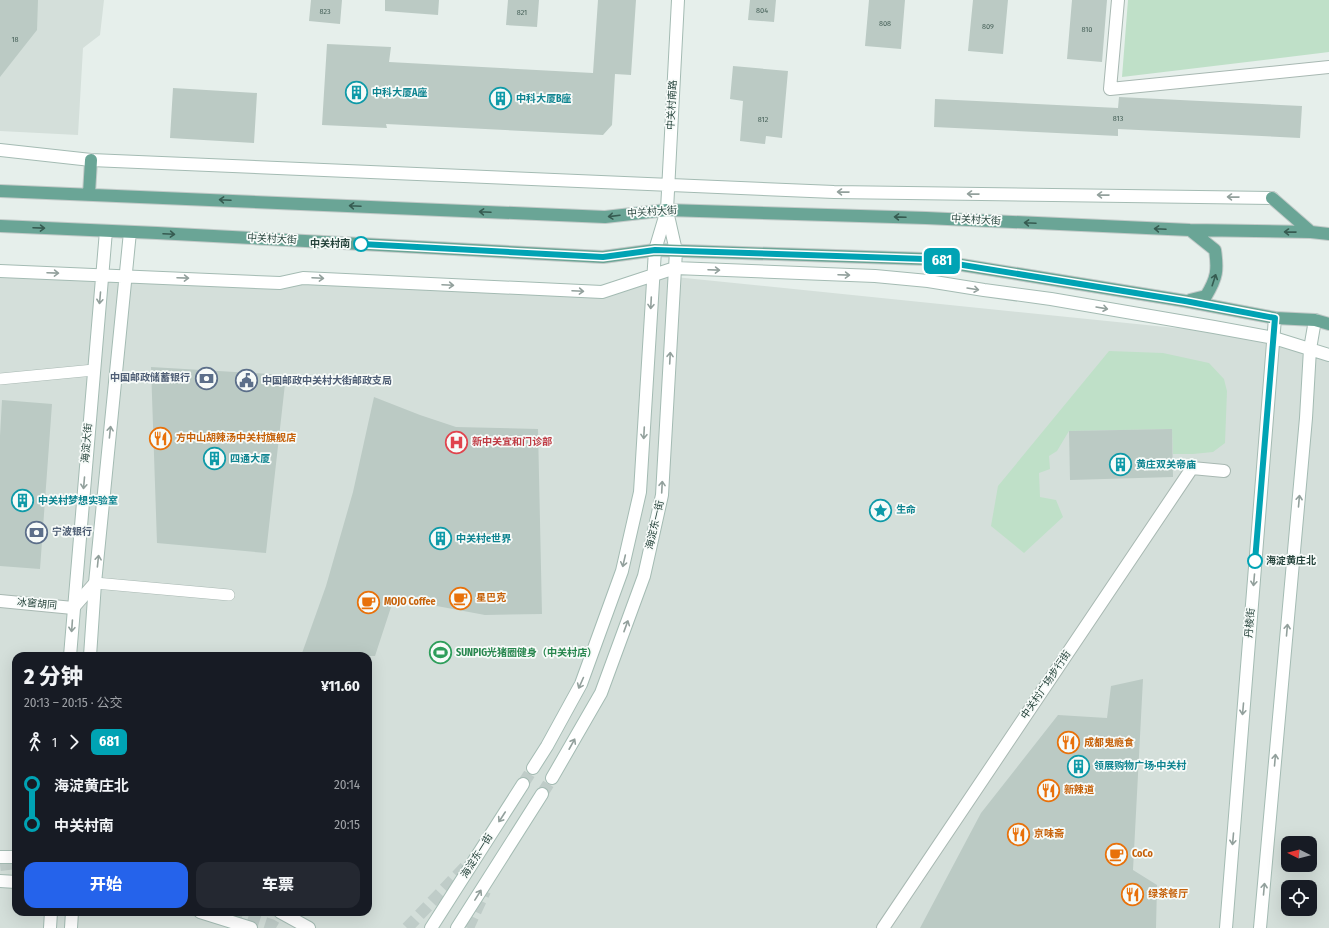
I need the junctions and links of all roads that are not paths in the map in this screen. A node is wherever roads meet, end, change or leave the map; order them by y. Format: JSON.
{"nodes":[{"id":1,"x":678,"y":0,"type":"edge"},
{"id":2,"x":1118,"y":0,"type":"edge"},
{"id":3,"x":1329,"y":67,"type":"edge"},
{"id":4,"x":0,"y":150,"type":"edge"},
{"id":5,"x":91,"y":160,"type":"junction"},
{"id":6,"x":668,"y":184,"type":"junction"},
{"id":7,"x":0,"y":191,"type":"edge"},
{"id":8,"x":89,"y":194,"type":"junction"},
{"id":9,"x":1272,"y":198,"type":"joint"},
{"id":10,"x":667,"y":210,"type":"junction"},
{"id":11,"x":0,"y":226,"type":"edge"},
{"id":12,"x":1190,"y":230,"type":"junction"},
{"id":13,"x":106,"y":231,"type":"junction"},
{"id":14,"x":130,"y":232,"type":"junction"},
{"id":15,"x":1311,"y":232,"type":"junction"},
{"id":16,"x":1329,"y":234,"type":"edge"},
{"id":17,"x":655,"y":250,"type":"junction"},
{"id":18,"x":676,"y":251,"type":"junction"},
{"id":19,"x":675,"y":268,"type":"junction"},
{"id":20,"x":0,"y":271,"type":"edge"},
{"id":21,"x":102,"y":275,"type":"junction"},
{"id":22,"x":126,"y":276,"type":"junction"},
{"id":23,"x":653,"y":276,"type":"junction"},
{"id":24,"x":1185,"y":301,"type":"junction"},
{"id":25,"x":1275,"y":318,"type":"junction"},
{"id":26,"x":1315,"y":320,"type":"junction"},
{"id":27,"x":1329,"y":324,"type":"edge"},
{"id":28,"x":1274,"y":338,"type":"junction"},
{"id":29,"x":1310,"y":349,"type":"junction"},
{"id":30,"x":1329,"y":355,"type":"edge"},
{"id":31,"x":94,"y":370,"type":"junction"},
{"id":32,"x":0,"y":379,"type":"edge"},
{"id":33,"x":1224,"y":471,"type":"dead end"},
{"id":34,"x":95,"y":583,"type":"junction"},
{"id":35,"x":229,"y":595,"type":"dead end"},
{"id":36,"x":0,"y":601,"type":"edge"},
{"id":37,"x":73,"y":608,"type":"junction"},
{"id":38,"x":70,"y":652,"type":"edge"},
{"id":39,"x":90,"y":652,"type":"edge"},
{"id":40,"x":534,"y":768,"type":"tunnel mouth"},
{"id":41,"x":552,"y":778,"type":"tunnel mouth"},
{"id":42,"x":523,"y":784,"type":"tunnel mouth"},
{"id":43,"x":542,"y":794,"type":"tunnel mouth"},
{"id":44,"x":0,"y":856,"type":"edge"},
{"id":45,"x":12,"y":858,"type":"edge"},
{"id":46,"x":0,"y":881,"type":"edge"},
{"id":47,"x":12,"y":882,"type":"edge"},
{"id":48,"x":51,"y":916,"type":"edge"},
{"id":49,"x":72,"y":916,"type":"edge"},
{"id":50,"x":213,"y":916,"type":"edge"},
{"id":51,"x":287,"y":916,"type":"edge"},
{"id":52,"x":50,"y":928,"type":"edge"},
{"id":53,"x":71,"y":928,"type":"edge"},
{"id":54,"x":251,"y":928,"type":"edge"},
{"id":55,"x":309,"y":928,"type":"edge"},
{"id":56,"x":431,"y":928,"type":"edge"},
{"id":57,"x":457,"y":928,"type":"edge"},
{"id":58,"x":883,"y":928,"type":"edge"},
{"id":59,"x":1226,"y":928,"type":"edge"},
{"id":60,"x":1260,"y":928,"type":"edge"}],
"edges":[{"from":1,"to":6,"type":"street","name":"中关村南路"},
{"from":2,"to":3,"type":"street"},
{"from":4,"to":5,"type":"street"},
{"from":5,"to":6,"type":"street"},
{"from":5,"to":8,"type":"main road"},
{"from":9,"to":6,"type":"street","one_way":true},
{"from":6,"to":10,"type":"street","name":"中关村南路"},
{"from":7,"to":8,"type":"main road","name":"中关村大街"},
{"from":10,"to":8,"type":"main road","name":"中关村大街","one_way":true},
{"from":9,"to":15,"type":"main road"},
{"from":12,"to":10,"type":"main road","name":"中关村大街","one_way":true},
{"from":10,"to":17,"type":"street"},
{"from":10,"to":18,"type":"street","name":"海淀东一街"},
{"from":11,"to":13,"type":"main road","name":"中关村大街","one_way":true},
{"from":15,"to":12,"type":"main road","name":"中关村大街","one_way":true},
{"from":24,"to":12,"type":"main road","one_way":true},
{"from":13,"to":14,"type":"main road","name":"中关村大街"},
{"from":13,"to":21,"type":"street","name":"海淀大街"},
{"from":14,"to":17,"type":"main road","name":"中关村大街","one_way":true},
{"from":14,"to":22,"type":"street"},
{"from":15,"to":16,"type":"main road","name":"中关村大街"},
{"from":17,"to":18,"type":"main road","name":"中关村大街"},
{"from":17,"to":23,"type":"street"},
{"from":18,"to":19,"type":"street","name":"海淀东一街"},
{"from":18,"to":24,"type":"main road","name":"中关村大街"},
{"from":19,"to":23,"type":"street"},
{"from":19,"to":28,"type":"street","one_way":true},
{"from":41,"to":19,"type":"street","name":"海淀东一街","one_way":true},
{"from":20,"to":21,"type":"street","one_way":true},
{"from":21,"to":22,"type":"street"},
{"from":21,"to":31,"type":"street","name":"海淀大街","one_way":true},
{"from":22,"to":23,"type":"street","one_way":true},
{"from":34,"to":22,"type":"street","one_way":true},
{"from":23,"to":40,"type":"street","one_way":true},
{"from":24,"to":25,"type":"main road","name":"中关村大街"},
{"from":25,"to":26,"type":"main road","name":"中关村大街"},
{"from":25,"to":28,"type":"street","name":"丹棱街"},
{"from":26,"to":27,"type":"main road","name":"中关村大街"},
{"from":26,"to":29,"type":"street"},
{"from":28,"to":29,"type":"street"},
{"from":28,"to":59,"type":"street","name":"丹棱街","one_way":true},
{"from":29,"to":30,"type":"street"},
{"from":60,"to":29,"type":"street","one_way":true},
{"from":31,"to":32,"type":"lane"},
{"from":31,"to":37,"type":"street","name":"海淀大街","one_way":true},
{"from":33,"to":58,"type":"street","name":"中关村广场步行街"},
{"from":34,"to":35,"type":"lane"},
{"from":34,"to":37,"type":"street"},
{"from":34,"to":39,"type":"street"},
{"from":36,"to":37,"type":"street","name":"冰窖胡同"},
{"from":37,"to":38,"type":"street","name":"海淀大街","one_way":true},
{"from":42,"to":56,"type":"street","name":"海淀东一街","one_way":true},
{"from":57,"to":43,"type":"street","one_way":true},
{"from":44,"to":45,"type":"street"},
{"from":46,"to":47,"type":"street"},
{"from":48,"to":52,"type":"street"},
{"from":49,"to":53,"type":"street"},
{"from":50,"to":54,"type":"street"},
{"from":51,"to":55,"type":"street"}]}
